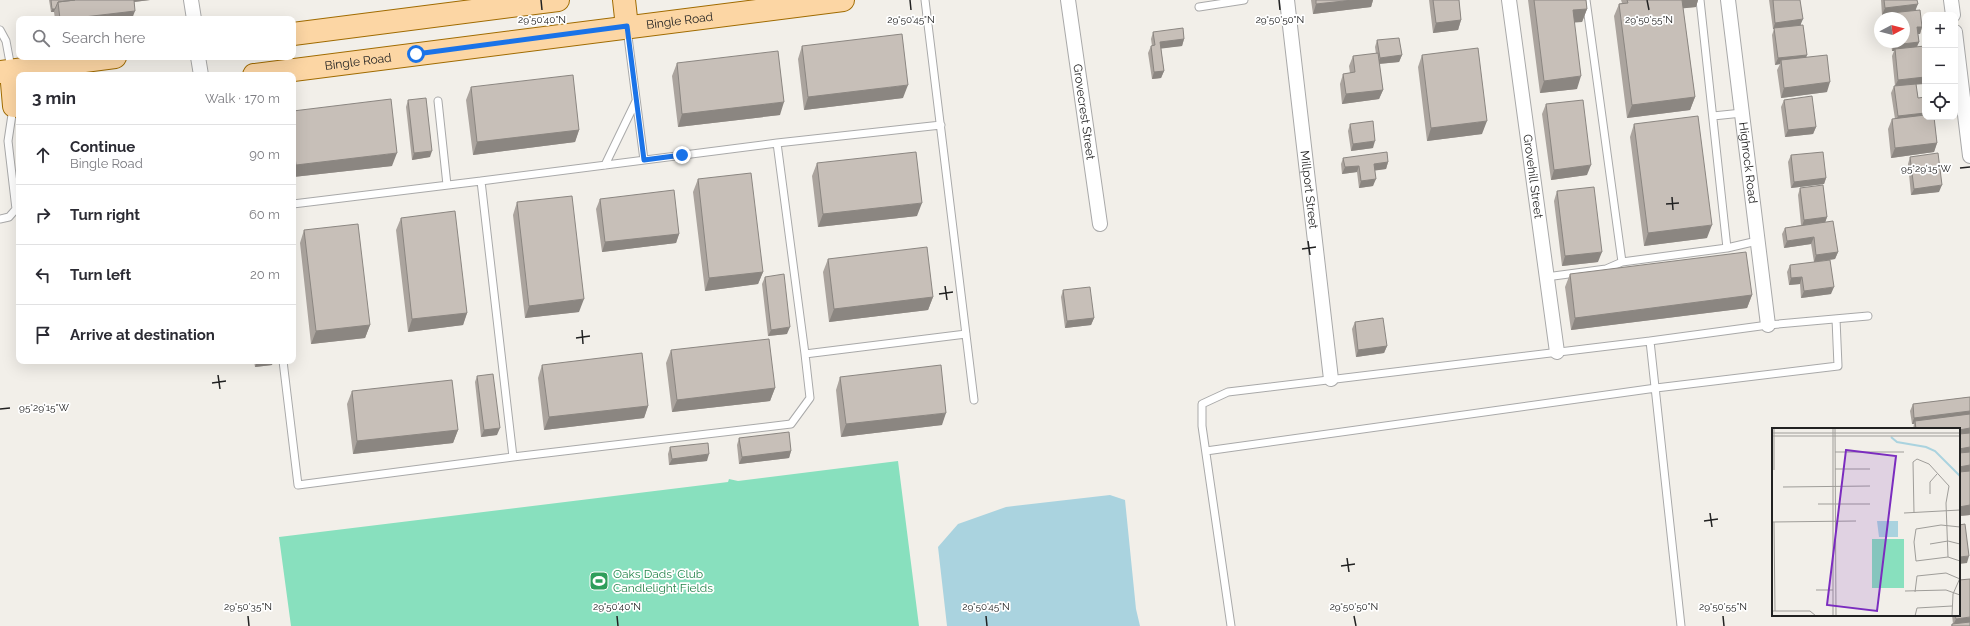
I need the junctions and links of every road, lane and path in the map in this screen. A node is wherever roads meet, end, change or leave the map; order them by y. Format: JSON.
{"nodes":[{"id":1,"x":191,"y":0,"type":"edge"},
{"id":2,"x":558,"y":0,"type":"edge"},
{"id":3,"x":624,"y":0,"type":"edge"},
{"id":4,"x":843,"y":0,"type":"edge"},
{"id":5,"x":925,"y":0,"type":"edge"},
{"id":6,"x":1068,"y":0,"type":"edge"},
{"id":7,"x":1244,"y":0,"type":"edge"},
{"id":8,"x":1287,"y":0,"type":"edge"},
{"id":9,"x":1509,"y":0,"type":"edge"},
{"id":10,"x":1586,"y":0,"type":"edge"},
{"id":11,"x":1700,"y":0,"type":"edge"},
{"id":12,"x":1728,"y":0,"type":"edge"},
{"id":13,"x":1951,"y":0,"type":"edge"},
{"id":14,"x":1198,"y":7,"type":"dead end"},
{"id":15,"x":1953,"y":12,"type":"edge"},
{"id":16,"x":194,"y":16,"type":"edge"},
{"id":17,"x":627,"y":26,"type":"junction"},
{"id":18,"x":0,"y":30,"type":"edge"},
{"id":19,"x":296,"y":34,"type":"edge"},
{"id":20,"x":1957,"y":48,"type":"edge"},
{"id":21,"x":92,"y":60,"type":"edge"},
{"id":22,"x":198,"y":60,"type":"edge"},
{"id":23,"x":6,"y":71,"type":"edge"},
{"id":24,"x":200,"y":72,"type":"edge"},
{"id":25,"x":277,"y":72,"type":"edge"},
{"id":26,"x":438,"y":101,"type":"dead end"},
{"id":27,"x":636,"y":101,"type":"junction"},
{"id":28,"x":11,"y":106,"type":"edge"},
{"id":29,"x":1742,"y":113,"type":"junction"},
{"id":30,"x":1713,"y":116,"type":"junction"},
{"id":31,"x":941,"y":125,"type":"junction"},
{"id":32,"x":777,"y":143,"type":"junction"},
{"id":33,"x":1970,"y":156,"type":"edge"},
{"id":34,"x":644,"y":160,"type":"junction"},
{"id":35,"x":605,"y":165,"type":"junction"},
{"id":36,"x":481,"y":181,"type":"junction"},
{"id":37,"x":448,"y":185,"type":"junction"},
{"id":38,"x":296,"y":204,"type":"edge"},
{"id":39,"x":0,"y":219,"type":"edge"},
{"id":40,"x":1100,"y":224,"type":"dead end"},
{"id":41,"x":1758,"y":241,"type":"junction"},
{"id":42,"x":1727,"y":248,"type":"junction"},
{"id":43,"x":1622,"y":262,"type":"junction"},
{"id":44,"x":1546,"y":277,"type":"junction"},
{"id":45,"x":1868,"y":316,"type":"dead end"},
{"id":46,"x":1836,"y":318,"type":"junction"},
{"id":47,"x":1768,"y":325,"type":"junction"},
{"id":48,"x":966,"y":334,"type":"junction"},
{"id":49,"x":1650,"y":341,"type":"junction"},
{"id":50,"x":1557,"y":352,"type":"junction"},
{"id":51,"x":805,"y":354,"type":"junction"},
{"id":52,"x":283,"y":364,"type":"edge"},
{"id":53,"x":1331,"y":380,"type":"junction"},
{"id":54,"x":1656,"y":388,"type":"junction"},
{"id":55,"x":974,"y":400,"type":"dead end"},
{"id":56,"x":1206,"y":451,"type":"junction"},
{"id":57,"x":513,"y":457,"type":"junction"},
{"id":58,"x":1231,"y":626,"type":"edge"},
{"id":59,"x":1681,"y":626,"type":"edge"}],
"edges":[{"from":1,"to":16,"type":"street"},
{"from":2,"to":19,"type":"main road"},
{"from":3,"to":17,"type":"main road"},
{"from":4,"to":17,"type":"main road","name":"Bingle Road"},
{"from":5,"to":31,"type":"lane"},
{"from":6,"to":40,"type":"street","name":"Grovecrest Street"},
{"from":7,"to":14,"type":"lane"},
{"from":8,"to":53,"type":"street","name":"Millport Street"},
{"from":9,"to":44,"type":"street","name":"Grovehill Street"},
{"from":10,"to":43,"type":"lane"},
{"from":11,"to":30,"type":"lane"},
{"from":12,"to":29,"type":"street","name":"Highrock Road"},
{"from":13,"to":15,"type":"street"},
{"from":17,"to":25,"type":"main road","name":"Bingle Road"},
{"from":17,"to":27,"type":"lane"},
{"from":18,"to":23,"type":"lane"},
{"from":20,"to":33,"type":"street"},
{"from":21,"to":23,"type":"main road"},
{"from":22,"to":24,"type":"street"},
{"from":23,"to":28,"type":"main road"},
{"from":26,"to":37,"type":"lane"},
{"from":27,"to":34,"type":"lane"},
{"from":27,"to":35,"type":"lane"},
{"from":28,"to":39,"type":"lane"},
{"from":29,"to":30,"type":"lane"},
{"from":29,"to":41,"type":"street","name":"Highrock Road"},
{"from":30,"to":42,"type":"lane"},
{"from":31,"to":32,"type":"lane"},
{"from":31,"to":48,"type":"lane"},
{"from":32,"to":34,"type":"lane"},
{"from":32,"to":51,"type":"lane"},
{"from":34,"to":35,"type":"lane"},
{"from":35,"to":36,"type":"lane"},
{"from":36,"to":37,"type":"lane"},
{"from":36,"to":57,"type":"lane"},
{"from":37,"to":38,"type":"lane"},
{"from":41,"to":42,"type":"lane"},
{"from":41,"to":47,"type":"street","name":"Highrock Road"},
{"from":42,"to":43,"type":"lane"},
{"from":43,"to":44,"type":"lane"},
{"from":44,"to":50,"type":"street","name":"Grovehill Street"},
{"from":45,"to":46,"type":"lane"},
{"from":46,"to":47,"type":"lane"},
{"from":46,"to":54,"type":"lane"},
{"from":47,"to":49,"type":"lane"},
{"from":48,"to":51,"type":"lane"},
{"from":48,"to":55,"type":"lane"},
{"from":49,"to":50,"type":"lane"},
{"from":49,"to":54,"type":"lane"},
{"from":50,"to":53,"type":"lane"},
{"from":51,"to":57,"type":"lane"},
{"from":52,"to":57,"type":"lane"},
{"from":53,"to":56,"type":"lane"},
{"from":54,"to":56,"type":"lane"},
{"from":54,"to":59,"type":"lane"},
{"from":56,"to":58,"type":"lane"}]}
